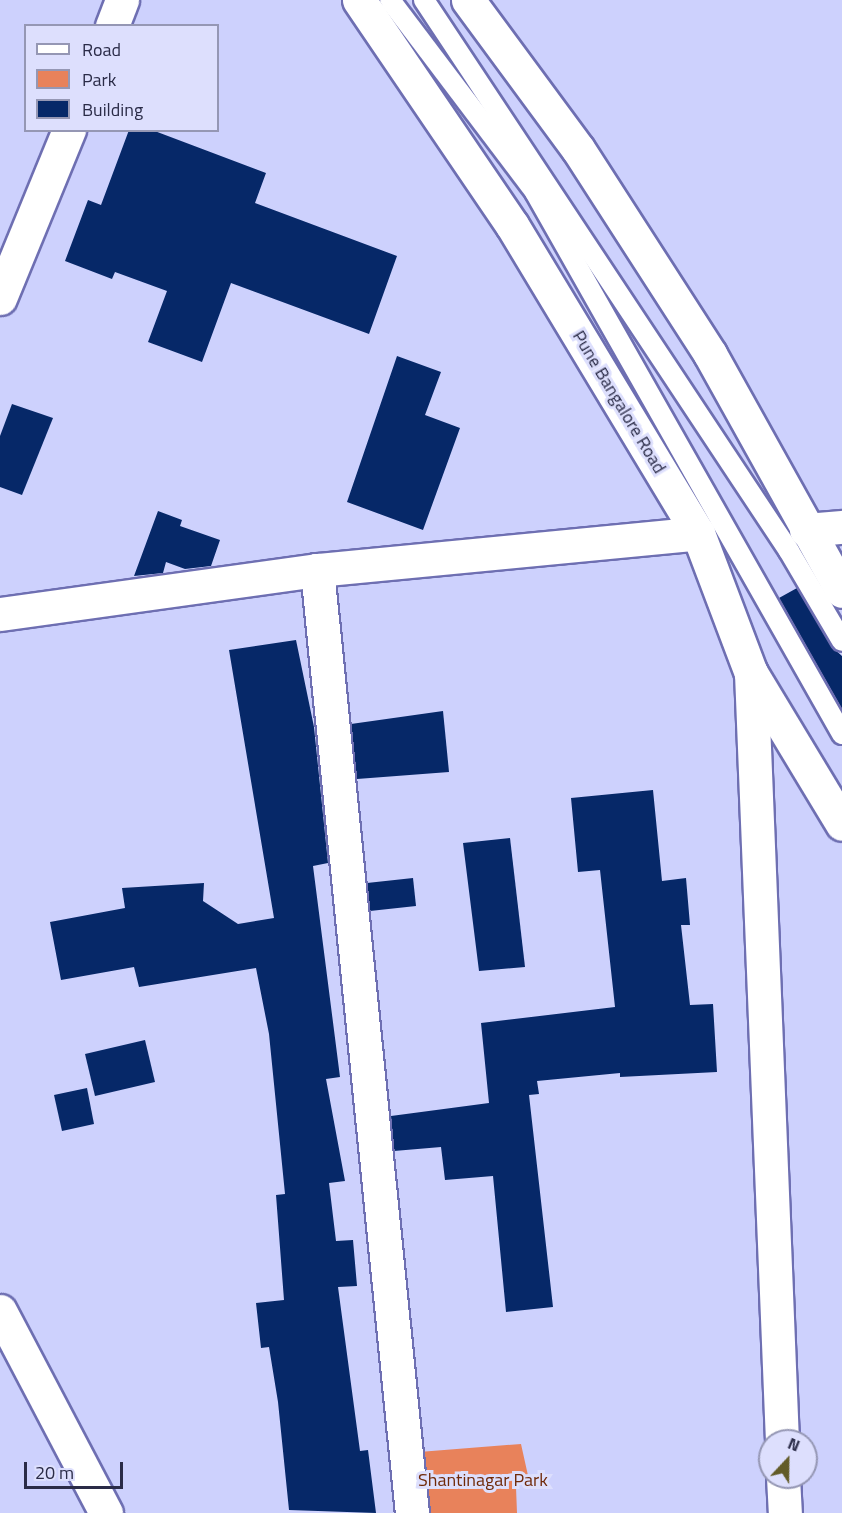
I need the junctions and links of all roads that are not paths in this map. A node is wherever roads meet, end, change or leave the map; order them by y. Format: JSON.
{"nodes":[{"id":1,"x":122,"y":0,"type":"edge"},
{"id":2,"x":359,"y":0,"type":"edge"},
{"id":3,"x":390,"y":0,"type":"edge"},
{"id":4,"x":424,"y":0,"type":"edge"},
{"id":5,"x":468,"y":0,"type":"edge"},
{"id":6,"x":113,"y":24,"type":"edge"},
{"id":7,"x":68,"y":132,"type":"edge"},
{"id":8,"x":0,"y":298,"type":"edge"},
{"id":9,"x":842,"y":526,"type":"edge"},
{"id":10,"x":806,"y":530,"type":"junction"},
{"id":11,"x":698,"y":533,"type":"junction"},
{"id":12,"x":317,"y":570,"type":"junction"},
{"id":13,"x":842,"y":591,"type":"edge"},
{"id":14,"x":0,"y":614,"type":"edge"},
{"id":15,"x":842,"y":641,"type":"edge"},
{"id":16,"x":751,"y":674,"type":"junction"},
{"id":17,"x":842,"y":734,"type":"edge"},
{"id":18,"x":842,"y":824,"type":"edge"},
{"id":19,"x":0,"y":1311,"type":"edge"},
{"id":20,"x":782,"y":1429,"type":"edge"},
{"id":21,"x":784,"y":1489,"type":"edge"},
{"id":22,"x":106,"y":1513,"type":"edge"},
{"id":23,"x":412,"y":1513,"type":"edge"},
{"id":24,"x":785,"y":1513,"type":"edge"}],
"edges":[{"from":1,"to":6,"type":"street"},
{"from":2,"to":11,"type":"street","name":"Pune Bangalore Road"},
{"from":3,"to":17,"type":"lane"},
{"from":4,"to":15,"type":"lane"},
{"from":5,"to":10,"type":"street"},
{"from":7,"to":8,"type":"street"},
{"from":9,"to":10,"type":"street"},
{"from":10,"to":13,"type":"street"},
{"from":11,"to":12,"type":"street"},
{"from":11,"to":16,"type":"street","name":"Pune Bangalore Road"},
{"from":12,"to":14,"type":"street"},
{"from":12,"to":23,"type":"street"},
{"from":16,"to":18,"type":"street","name":"Pune Bangalore Road"},
{"from":16,"to":20,"type":"street"},
{"from":19,"to":22,"type":"street"},
{"from":21,"to":24,"type":"street"}]}
